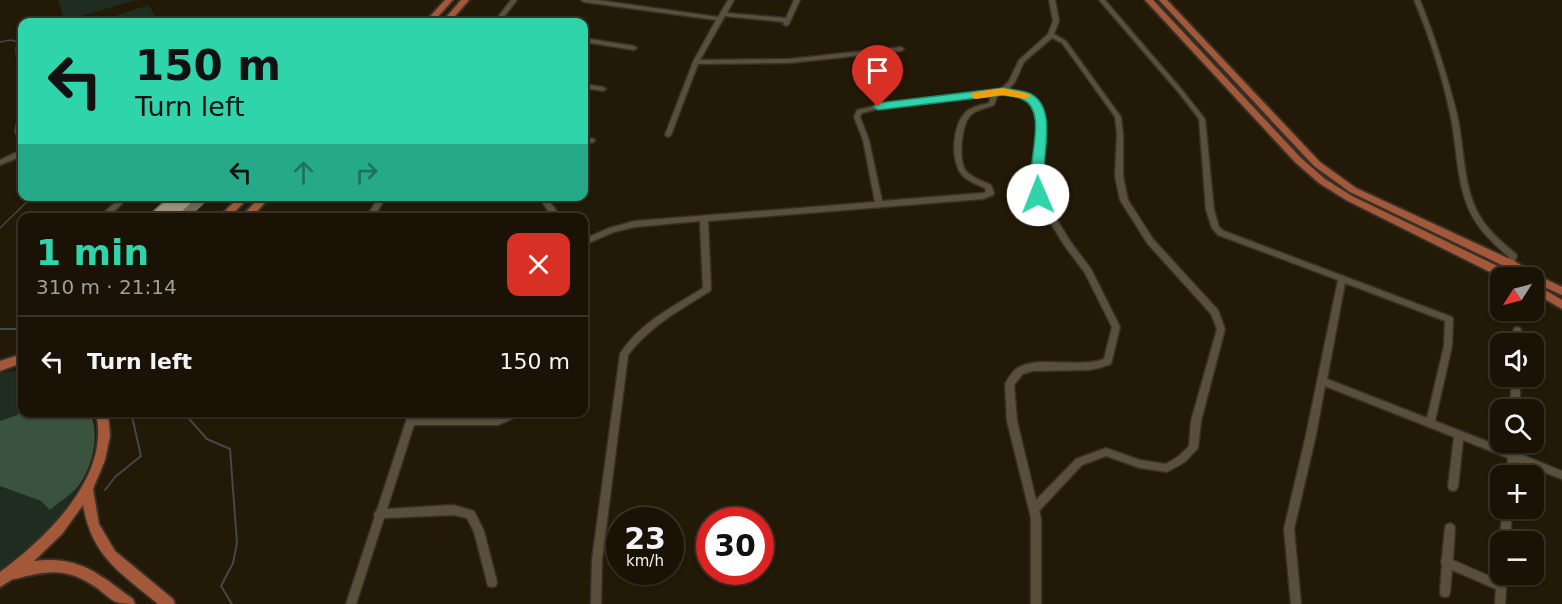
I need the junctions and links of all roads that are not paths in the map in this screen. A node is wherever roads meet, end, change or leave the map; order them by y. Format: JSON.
{"nodes":[{"id":1,"x":449,"y":0,"type":"edge"},
{"id":2,"x":465,"y":0,"type":"edge"},
{"id":3,"x":514,"y":0,"type":"edge"},
{"id":4,"x":584,"y":0,"type":"edge"},
{"id":5,"x":731,"y":0,"type":"edge"},
{"id":6,"x":797,"y":0,"type":"edge"},
{"id":7,"x":1052,"y":0,"type":"edge"},
{"id":8,"x":1102,"y":0,"type":"edge"},
{"id":9,"x":1149,"y":0,"type":"edge"},
{"id":10,"x":1162,"y":0,"type":"edge"},
{"id":11,"x":1417,"y":0,"type":"edge"},
{"id":12,"x":721,"y":17,"type":"junction"},
{"id":13,"x":433,"y":18,"type":"edge"},
{"id":14,"x":449,"y":18,"type":"edge"},
{"id":15,"x":500,"y":18,"type":"edge"},
{"id":16,"x":1051,"y":35,"type":"junction"},
{"id":17,"x":588,"y":41,"type":"edge"},
{"id":18,"x":634,"y":48,"type":"dead end"},
{"id":19,"x":901,"y":49,"type":"dead end"},
{"id":20,"x":696,"y":62,"type":"junction"},
{"id":21,"x":588,"y":87,"type":"edge"},
{"id":22,"x":603,"y":89,"type":"dead end"},
{"id":23,"x":999,"y":92,"type":"junction"},
{"id":24,"x":668,"y":135,"type":"dead end"},
{"id":25,"x":588,"y":140,"type":"edge"},
{"id":26,"x":592,"y":141,"type":"dead end"},
{"id":27,"x":18,"y":155,"type":"edge"},
{"id":28,"x":0,"y":163,"type":"edge"},
{"id":29,"x":121,"y":201,"type":"edge"},
{"id":30,"x":241,"y":201,"type":"edge"},
{"id":31,"x":262,"y":201,"type":"edge"},
{"id":32,"x":545,"y":201,"type":"edge"},
{"id":33,"x":879,"y":204,"type":"junction"},
{"id":34,"x":108,"y":213,"type":"edge"},
{"id":35,"x":228,"y":213,"type":"edge"},
{"id":36,"x":250,"y":213,"type":"edge"},
{"id":37,"x":554,"y":213,"type":"edge"},
{"id":38,"x":704,"y":218,"type":"junction"},
{"id":39,"x":588,"y":240,"type":"edge"},
{"id":40,"x":1510,"y":264,"type":"junction"},
{"id":41,"x":1490,"y":267,"type":"edge"},
{"id":42,"x":1515,"y":267,"type":"edge"},
{"id":43,"x":1342,"y":279,"type":"junction"},
{"id":44,"x":1544,"y":283,"type":"edge"},
{"id":45,"x":1562,"y":291,"type":"edge"},
{"id":46,"x":1544,"y":294,"type":"edge"},
{"id":47,"x":1562,"y":305,"type":"edge"},
{"id":48,"x":1517,"y":330,"type":"dead end"},
{"id":49,"x":1517,"y":333,"type":"edge"},
{"id":50,"x":18,"y":360,"type":"edge"},
{"id":51,"x":18,"y":365,"type":"edge"},
{"id":52,"x":0,"y":366,"type":"edge"},
{"id":53,"x":1322,"y":381,"type":"junction"},
{"id":54,"x":102,"y":417,"type":"edge"},
{"id":55,"x":412,"y":417,"type":"edge"},
{"id":56,"x":507,"y":417,"type":"edge"},
{"id":57,"x":1430,"y":423,"type":"junction"},
{"id":58,"x":1459,"y":435,"type":"junction"},
{"id":59,"x":1513,"y":455,"type":"junction"},
{"id":60,"x":1512,"y":465,"type":"edge"},
{"id":61,"x":1562,"y":475,"type":"edge"},
{"id":62,"x":1453,"y":488,"type":"dead end"},
{"id":63,"x":87,"y":489,"type":"junction"},
{"id":64,"x":1034,"y":509,"type":"junction"},
{"id":65,"x":379,"y":514,"type":"junction"},
{"id":66,"x":1450,"y":528,"type":"dead end"},
{"id":67,"x":1446,"y":562,"type":"junction"},
{"id":68,"x":1490,"y":576,"type":"edge"},
{"id":69,"x":3,"y":578,"type":"edge"},
{"id":70,"x":492,"y":582,"type":"dead end"},
{"id":71,"x":1502,"y":585,"type":"edge"},
{"id":72,"x":1445,"y":592,"type":"dead end"},
{"id":73,"x":128,"y":604,"type":"edge"},
{"id":74,"x":168,"y":604,"type":"edge"},
{"id":75,"x":351,"y":604,"type":"edge"},
{"id":76,"x":596,"y":604,"type":"edge"},
{"id":77,"x":1036,"y":604,"type":"edge"},
{"id":78,"x":1296,"y":604,"type":"edge"},
{"id":79,"x":1500,"y":604,"type":"edge"}],
"edges":[{"from":1,"to":13,"type":"main road"},
{"from":2,"to":14,"type":"main road"},
{"from":3,"to":15,"type":"street"},
{"from":4,"to":12,"type":"street"},
{"from":5,"to":12,"type":"street"},
{"from":6,"to":12,"type":"street"},
{"from":7,"to":16,"type":"street"},
{"from":8,"to":43,"type":"street"},
{"from":9,"to":41,"type":"main road"},
{"from":10,"to":40,"type":"main road"},
{"from":11,"to":40,"type":"street"},
{"from":12,"to":20,"type":"street"},
{"from":16,"to":23,"type":"street"},
{"from":16,"to":64,"type":"street"},
{"from":17,"to":18,"type":"street"},
{"from":19,"to":20,"type":"street"},
{"from":20,"to":24,"type":"street"},
{"from":21,"to":22,"type":"street"},
{"from":23,"to":33,"type":"street"},
{"from":23,"to":33,"type":"street"},
{"from":23,"to":64,"type":"street"},
{"from":25,"to":26,"type":"street"},
{"from":27,"to":28,"type":"street"},
{"from":29,"to":34,"type":"street"},
{"from":30,"to":35,"type":"main road"},
{"from":31,"to":36,"type":"main road"},
{"from":32,"to":37,"type":"street"},
{"from":33,"to":38,"type":"street"},
{"from":38,"to":39,"type":"street"},
{"from":38,"to":76,"type":"street"},
{"from":40,"to":42,"type":"main road"},
{"from":43,"to":53,"type":"street"},
{"from":43,"to":57,"type":"street"},
{"from":44,"to":45,"type":"main road"},
{"from":46,"to":47,"type":"main road"},
{"from":48,"to":49,"type":"street"},
{"from":50,"to":52,"type":"main road"},
{"from":51,"to":52,"type":"main road"},
{"from":53,"to":57,"type":"street"},
{"from":53,"to":78,"type":"street"},
{"from":54,"to":63,"type":"main road"},
{"from":55,"to":56,"type":"street"},
{"from":55,"to":65,"type":"street"},
{"from":57,"to":58,"type":"street"},
{"from":58,"to":59,"type":"street"},
{"from":58,"to":62,"type":"street"},
{"from":59,"to":60,"type":"street"},
{"from":59,"to":61,"type":"street"},
{"from":63,"to":69,"type":"main road"},
{"from":63,"to":74,"type":"main road"},
{"from":64,"to":77,"type":"street"},
{"from":65,"to":70,"type":"street"},
{"from":65,"to":75,"type":"street"},
{"from":66,"to":67,"type":"street"},
{"from":67,"to":68,"type":"street"},
{"from":67,"to":72,"type":"street"},
{"from":69,"to":73,"type":"main road"},
{"from":71,"to":79,"type":"street"}]}
